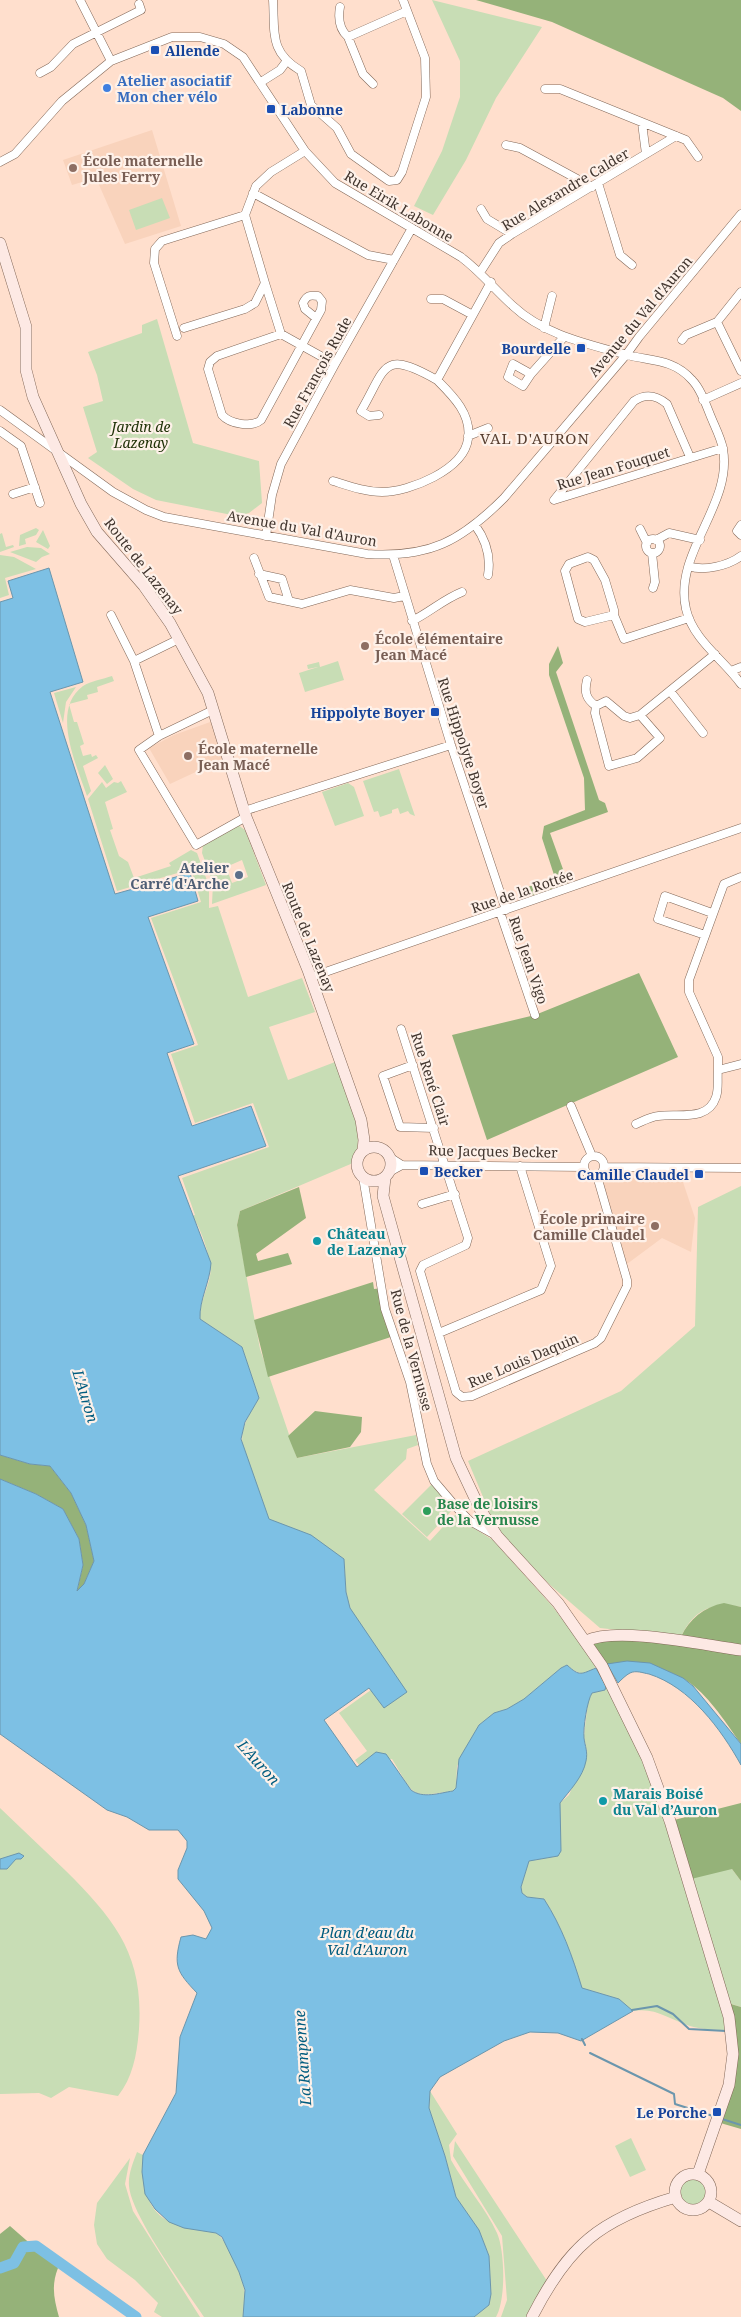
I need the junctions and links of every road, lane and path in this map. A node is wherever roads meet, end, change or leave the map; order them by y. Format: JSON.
{"nodes":[{"id":1,"x":80,"y":0,"type":"edge"},
{"id":2,"x":274,"y":0,"type":"edge"},
{"id":3,"x":403,"y":0,"type":"edge"},
{"id":4,"x":139,"y":4,"type":"dead end"},
{"id":5,"x":340,"y":7,"type":"dead end"},
{"id":6,"x":407,"y":11,"type":"junction"},
{"id":7,"x":96,"y":32,"type":"junction"},
{"id":8,"x":348,"y":37,"type":"junction"},
{"id":9,"x":111,"y":61,"type":"junction"},
{"id":10,"x":286,"y":62,"type":"junction"},
{"id":11,"x":40,"y":73,"type":"dead end"},
{"id":12,"x":261,"y":82,"type":"junction"},
{"id":13,"x":373,"y":84,"type":"dead end"},
{"id":14,"x":545,"y":89,"type":"dead end"},
{"id":15,"x":642,"y":123,"type":"junction"},
{"id":16,"x":676,"y":136,"type":"junction"},
{"id":17,"x":506,"y":145,"type":"dead end"},
{"id":18,"x":305,"y":151,"type":"junction"},
{"id":19,"x":646,"y":154,"type":"junction"},
{"id":20,"x":698,"y":157,"type":"dead end"},
{"id":21,"x":0,"y":162,"type":"edge"},
{"id":22,"x":595,"y":185,"type":"junction"},
{"id":23,"x":253,"y":193,"type":"junction"},
{"id":24,"x":481,"y":209,"type":"dead end"},
{"id":25,"x":741,"y":214,"type":"edge"},
{"id":26,"x":244,"y":215,"type":"junction"},
{"id":27,"x":412,"y":228,"type":"junction"},
{"id":28,"x":512,"y":234,"type":"junction"},
{"id":29,"x":0,"y":243,"type":"edge"},
{"id":30,"x":394,"y":260,"type":"junction"},
{"id":31,"x":632,"y":265,"type":"dead end"},
{"id":32,"x":481,"y":271,"type":"junction"},
{"id":33,"x":491,"y":282,"type":"junction"},
{"id":34,"x":265,"y":283,"type":"junction"},
{"id":35,"x":741,"y":292,"type":"edge"},
{"id":36,"x":552,"y":296,"type":"dead end"},
{"id":37,"x":432,"y":299,"type":"dead end"},
{"id":38,"x":471,"y":314,"type":"junction"},
{"id":39,"x":316,"y":318,"type":"dead end"},
{"id":40,"x":717,"y":322,"type":"junction"},
{"id":41,"x":184,"y":328,"type":"dead end"},
{"id":42,"x":544,"y":328,"type":"junction"},
{"id":43,"x":281,"y":334,"type":"junction"},
{"id":44,"x":177,"y":336,"type":"dead end"},
{"id":45,"x":564,"y":337,"type":"junction"},
{"id":46,"x":682,"y":340,"type":"dead end"},
{"id":47,"x":301,"y":345,"type":"junction"},
{"id":48,"x":626,"y":355,"type":"junction"},
{"id":49,"x":335,"y":364,"type":"junction"},
{"id":50,"x":741,"y":371,"type":"edge"},
{"id":51,"x":531,"y":374,"type":"dead end"},
{"id":52,"x":437,"y":380,"type":"junction"},
{"id":53,"x":741,"y":383,"type":"edge"},
{"id":54,"x":704,"y":400,"type":"junction"},
{"id":55,"x":0,"y":410,"type":"edge"},
{"id":56,"x":379,"y":415,"type":"dead end"},
{"id":57,"x":488,"y":428,"type":"dead end"},
{"id":58,"x":0,"y":431,"type":"edge"},
{"id":59,"x":468,"y":436,"type":"junction"},
{"id":60,"x":723,"y":448,"type":"junction"},
{"id":61,"x":59,"y":452,"type":"junction"},
{"id":62,"x":690,"y":457,"type":"junction"},
{"id":63,"x":333,"y":481,"type":"dead end"},
{"id":64,"x":35,"y":487,"type":"junction"},
{"id":65,"x":13,"y":494,"type":"dead end"},
{"id":66,"x":40,"y":503,"type":"dead end"},
{"id":67,"x":475,"y":525,"type":"junction"},
{"id":68,"x":741,"y":525,"type":"edge"},
{"id":69,"x":640,"y":529,"type":"dead end"},
{"id":70,"x":741,"y":535,"type":"edge"},
{"id":71,"x":266,"y":536,"type":"junction"},
{"id":72,"x":656,"y":540,"type":"junction"},
{"id":73,"x":700,"y":540,"type":"junction"},
{"id":74,"x":647,"y":543,"type":"junction"},
{"id":75,"x":652,"y":553,"type":"junction"},
{"id":76,"x":393,"y":555,"type":"junction"},
{"id":77,"x":741,"y":556,"type":"edge"},
{"id":78,"x":254,"y":558,"type":"dead end"},
{"id":79,"x":689,"y":566,"type":"junction"},
{"id":80,"x":259,"y":574,"type":"junction"},
{"id":81,"x":488,"y":576,"type":"dead end"},
{"id":82,"x":653,"y":588,"type":"dead end"},
{"id":83,"x":462,"y":592,"type":"dead end"},
{"id":84,"x":404,"y":596,"type":"junction"},
{"id":85,"x":288,"y":601,"type":"junction"},
{"id":86,"x":111,"y":615,"type":"dead end"},
{"id":87,"x":614,"y":615,"type":"junction"},
{"id":88,"x":689,"y":618,"type":"junction"},
{"id":89,"x":412,"y":621,"type":"junction"},
{"id":90,"x":179,"y":639,"type":"junction"},
{"id":91,"x":715,"y":654,"type":"junction"},
{"id":92,"x":134,"y":661,"type":"junction"},
{"id":93,"x":741,"y":667,"type":"edge"},
{"id":94,"x":731,"y":671,"type":"junction"},
{"id":95,"x":587,"y":680,"type":"dead end"},
{"id":96,"x":741,"y":684,"type":"edge"},
{"id":97,"x":670,"y":691,"type":"junction"},
{"id":98,"x":596,"y":706,"type":"junction"},
{"id":99,"x":214,"y":710,"type":"junction"},
{"id":100,"x":640,"y":716,"type":"junction"},
{"id":101,"x":703,"y":733,"type":"dead end"},
{"id":102,"x":159,"y":736,"type":"junction"},
{"id":103,"x":451,"y":745,"type":"junction"},
{"id":104,"x":245,"y":814,"type":"junction"},
{"id":105,"x":741,"y":828,"type":"edge"},
{"id":106,"x":741,"y":877,"type":"edge"},
{"id":107,"x":503,"y":911,"type":"junction"},
{"id":108,"x":712,"y":913,"type":"junction"},
{"id":109,"x":705,"y":935,"type":"junction"},
{"id":110,"x":311,"y":977,"type":"junction"},
{"id":111,"x":535,"y":1015,"type":"dead end"},
{"id":112,"x":401,"y":1029,"type":"dead end"},
{"id":113,"x":741,"y":1064,"type":"edge"},
{"id":114,"x":413,"y":1065,"type":"junction"},
{"id":115,"x":718,"y":1070,"type":"junction"},
{"id":116,"x":571,"y":1106,"type":"dead end"},
{"id":117,"x":636,"y":1124,"type":"dead end"},
{"id":118,"x":434,"y":1128,"type":"junction"},
{"id":119,"x":364,"y":1129,"type":"junction"},
{"id":120,"x":376,"y":1147,"type":"junction"},
{"id":121,"x":363,"y":1152,"type":"junction"},
{"id":122,"x":592,"y":1156,"type":"junction"},
{"id":123,"x":391,"y":1158,"type":"junction"},
{"id":124,"x":402,"y":1165,"type":"junction"},
{"id":125,"x":446,"y":1166,"type":"junction"},
{"id":126,"x":520,"y":1166,"type":"junction"},
{"id":127,"x":584,"y":1167,"type":"junction"},
{"id":128,"x":604,"y":1167,"type":"junction"},
{"id":129,"x":741,"y":1168,"type":"edge"},
{"id":130,"x":388,"y":1175,"type":"junction"},
{"id":131,"x":597,"y":1176,"type":"junction"},
{"id":132,"x":367,"y":1179,"type":"junction"},
{"id":133,"x":455,"y":1194,"type":"junction"},
{"id":134,"x":383,"y":1196,"type":"junction"},
{"id":135,"x":422,"y":1204,"type":"dead end"},
{"id":136,"x":439,"y":1333,"type":"junction"},
{"id":137,"x":480,"y":1509,"type":"junction"},
{"id":138,"x":466,"y":1516,"type":"junction"},
{"id":139,"x":497,"y":1536,"type":"junction"},
{"id":140,"x":586,"y":1641,"type":"junction"},
{"id":141,"x":741,"y":1650,"type":"edge"},
{"id":142,"x":698,"y":2174,"type":"junction"},
{"id":143,"x":676,"y":2197,"type":"junction"},
{"id":144,"x":709,"y":2202,"type":"junction"},
{"id":145,"x":741,"y":2220,"type":"edge"},
{"id":146,"x":532,"y":2317,"type":"edge"}],
"edges":[{"from":1,"to":7,"type":"street"},
{"from":2,"to":10,"type":"street"},
{"from":3,"to":6,"type":"street"},
{"from":4,"to":7,"type":"street"},
{"from":5,"to":8,"type":"street"},
{"from":6,"to":8,"type":"street"},
{"from":6,"to":10,"type":"street"},
{"from":7,"to":9,"type":"street"},
{"from":7,"to":11,"type":"street"},
{"from":8,"to":13,"type":"street"},
{"from":9,"to":12,"type":"street","name":"Rue Eirik Labonne"},
{"from":9,"to":21,"type":"street","name":"Rue Eirik Labonne"},
{"from":10,"to":12,"type":"street"},
{"from":12,"to":18,"type":"street","name":"Rue Eirik Labonne"},
{"from":14,"to":15,"type":"street"},
{"from":15,"to":16,"type":"street"},
{"from":15,"to":19,"type":"street","name":"Rue Alexandre Calder"},
{"from":16,"to":19,"type":"street","name":"Rue Alexandre Calder"},
{"from":16,"to":20,"type":"street"},
{"from":17,"to":22,"type":"street"},
{"from":18,"to":23,"type":"street"},
{"from":18,"to":27,"type":"street","name":"Rue Eirik Labonne"},
{"from":19,"to":22,"type":"street","name":"Rue Alexandre Calder"},
{"from":22,"to":28,"type":"street","name":"Rue Alexandre Calder"},
{"from":22,"to":31,"type":"street"},
{"from":23,"to":26,"type":"street"},
{"from":23,"to":30,"type":"street"},
{"from":24,"to":28,"type":"street"},
{"from":25,"to":48,"type":"street","name":"Avenue du Val d'Auron"},
{"from":26,"to":34,"type":"street"},
{"from":26,"to":44,"type":"street"},
{"from":27,"to":30,"type":"street","name":"Rue François Rude"},
{"from":27,"to":32,"type":"street","name":"Rue Eirik Labonne"},
{"from":28,"to":32,"type":"street","name":"Rue Alexandre Calder"},
{"from":29,"to":61,"type":"street","name":"Route de Lazenay"},
{"from":30,"to":49,"type":"street","name":"Rue François Rude"},
{"from":32,"to":33,"type":"street","name":"Rue Eirik Labonne"},
{"from":33,"to":38,"type":"street"},
{"from":33,"to":42,"type":"street","name":"Rue Eirik Labonne"},
{"from":34,"to":41,"type":"street"},
{"from":34,"to":43,"type":"street"},
{"from":35,"to":40,"type":"street"},
{"from":36,"to":42,"type":"street"},
{"from":37,"to":38,"type":"street"},
{"from":38,"to":52,"type":"street"},
{"from":39,"to":47,"type":"street"},
{"from":40,"to":46,"type":"street"},
{"from":40,"to":50,"type":"street"},
{"from":42,"to":45,"type":"street","name":"Rue Eirik Labonne"},
{"from":43,"to":47,"type":"street"},
{"from":43,"to":47,"type":"street"},
{"from":45,"to":48,"type":"street","name":"Rue Eirik Labonne"},
{"from":45,"to":51,"type":"street"},
{"from":47,"to":49,"type":"street"},
{"from":48,"to":54,"type":"street","name":"Rue Eirik Labonne"},
{"from":48,"to":67,"type":"street","name":"Avenue du Val d'Auron"},
{"from":49,"to":71,"type":"street","name":"Rue François Rude"},
{"from":52,"to":56,"type":"street"},
{"from":52,"to":59,"type":"street"},
{"from":53,"to":54,"type":"street"},
{"from":54,"to":60,"type":"street","name":"Rue Eirik Labonne"},
{"from":55,"to":61,"type":"street","name":"Avenue du Val d'Auron"},
{"from":57,"to":59,"type":"street"},
{"from":58,"to":64,"type":"street"},
{"from":59,"to":63,"type":"street"},
{"from":60,"to":62,"type":"street","name":"Rue Jean Fouquet"},
{"from":60,"to":73,"type":"street"},
{"from":61,"to":71,"type":"street","name":"Avenue du Val d'Auron"},
{"from":61,"to":90,"type":"street","name":"Route de Lazenay"},
{"from":62,"to":62,"type":"street","name":"Rue Jean Fouquet"},
{"from":64,"to":65,"type":"street"},
{"from":64,"to":66,"type":"street"},
{"from":67,"to":76,"type":"street","name":"Avenue du Val d'Auron"},
{"from":67,"to":81,"type":"street"},
{"from":68,"to":70,"type":"street"},
{"from":69,"to":74,"type":"street"},
{"from":71,"to":76,"type":"street","name":"Avenue du Val d'Auron"},
{"from":72,"to":73,"type":"street"},
{"from":72,"to":74,"type":"street"},
{"from":72,"to":75,"type":"street"},
{"from":73,"to":79,"type":"street"},
{"from":74,"to":75,"type":"street"},
{"from":75,"to":82,"type":"street"},
{"from":76,"to":84,"type":"street","name":"Rue Hippolyte Boyer"},
{"from":77,"to":79,"type":"street"},
{"from":78,"to":80,"type":"street"},
{"from":79,"to":88,"type":"street"},
{"from":80,"to":85,"type":"street"},
{"from":80,"to":85,"type":"street"},
{"from":83,"to":89,"type":"street"},
{"from":84,"to":85,"type":"street"},
{"from":84,"to":89,"type":"street","name":"Rue Hippolyte Boyer"},
{"from":86,"to":92,"type":"street"},
{"from":87,"to":87,"type":"street"},
{"from":87,"to":88,"type":"street"},
{"from":88,"to":91,"type":"street"},
{"from":89,"to":103,"type":"street","name":"Rue Hippolyte Boyer"},
{"from":90,"to":92,"type":"street"},
{"from":90,"to":99,"type":"street","name":"Route de Lazenay"},
{"from":91,"to":94,"type":"street"},
{"from":91,"to":97,"type":"street"},
{"from":92,"to":102,"type":"street"},
{"from":93,"to":94,"type":"street"},
{"from":94,"to":96,"type":"street"},
{"from":95,"to":98,"type":"street"},
{"from":97,"to":100,"type":"street"},
{"from":97,"to":101,"type":"street"},
{"from":98,"to":100,"type":"street"},
{"from":98,"to":100,"type":"street"},
{"from":99,"to":102,"type":"street"},
{"from":99,"to":104,"type":"street","name":"Route de Lazenay"},
{"from":102,"to":104,"type":"street"},
{"from":103,"to":104,"type":"street"},
{"from":103,"to":107,"type":"street","name":"Rue Hippolyte Boyer"},
{"from":104,"to":110,"type":"street","name":"Route de Lazenay"},
{"from":105,"to":107,"type":"street","name":"Rue de la Rottée"},
{"from":106,"to":108,"type":"street"},
{"from":107,"to":110,"type":"street","name":"Rue de la Rottée"},
{"from":107,"to":111,"type":"street","name":"Rue Jean Vigo"},
{"from":108,"to":109,"type":"street"},
{"from":108,"to":109,"type":"street"},
{"from":109,"to":115,"type":"street"},
{"from":110,"to":119,"type":"street","name":"Route de Lazenay"},
{"from":112,"to":114,"type":"street","name":"Rue René Clair"},
{"from":113,"to":115,"type":"street"},
{"from":114,"to":118,"type":"street","name":"Rue René Clair"},
{"from":114,"to":118,"type":"street"},
{"from":115,"to":117,"type":"street"},
{"from":116,"to":122,"type":"street"},
{"from":118,"to":125,"type":"street","name":"Rue René Clair"},
{"from":119,"to":120,"type":"street","name":"Route de Lazenay"},
{"from":119,"to":121,"type":"street","name":"Route de Lazenay"},
{"from":120,"to":121,"type":"street"},
{"from":120,"to":123,"type":"street"},
{"from":121,"to":132,"type":"street"},
{"from":122,"to":127,"type":"street"},
{"from":122,"to":128,"type":"street"},
{"from":123,"to":124,"type":"street"},
{"from":123,"to":130,"type":"street"},
{"from":124,"to":125,"type":"street","name":"Rue Jacques Becker"},
{"from":124,"to":130,"type":"street","name":"Rue Jacques Becker"},
{"from":125,"to":126,"type":"street","name":"Rue Jacques Becker"},
{"from":125,"to":133,"type":"street","name":"Rue Louis Daquin"},
{"from":126,"to":127,"type":"street","name":"Rue Jacques Becker"},
{"from":126,"to":136,"type":"street"},
{"from":127,"to":131,"type":"street"},
{"from":128,"to":129,"type":"street"},
{"from":128,"to":131,"type":"street"},
{"from":130,"to":132,"type":"street","name":"Rue Jacques Becker"},
{"from":130,"to":134,"type":"street"},
{"from":131,"to":136,"type":"street","name":"Rue Louis Daquin"},
{"from":132,"to":134,"type":"street"},
{"from":132,"to":138,"type":"street","name":"Rue de la Vernusse"},
{"from":133,"to":135,"type":"street"},
{"from":133,"to":136,"type":"street","name":"Rue Louis Daquin"},
{"from":134,"to":137,"type":"street"},
{"from":137,"to":138,"type":"street"},
{"from":137,"to":139,"type":"street"},
{"from":138,"to":139,"type":"street","name":"Rue de la Vernusse"},
{"from":139,"to":140,"type":"street"},
{"from":140,"to":141,"type":"street"},
{"from":140,"to":142,"type":"street"},
{"from":142,"to":143,"type":"street"},
{"from":142,"to":144,"type":"street"},
{"from":143,"to":144,"type":"street"},
{"from":143,"to":146,"type":"street"},
{"from":144,"to":145,"type":"street"}]}
